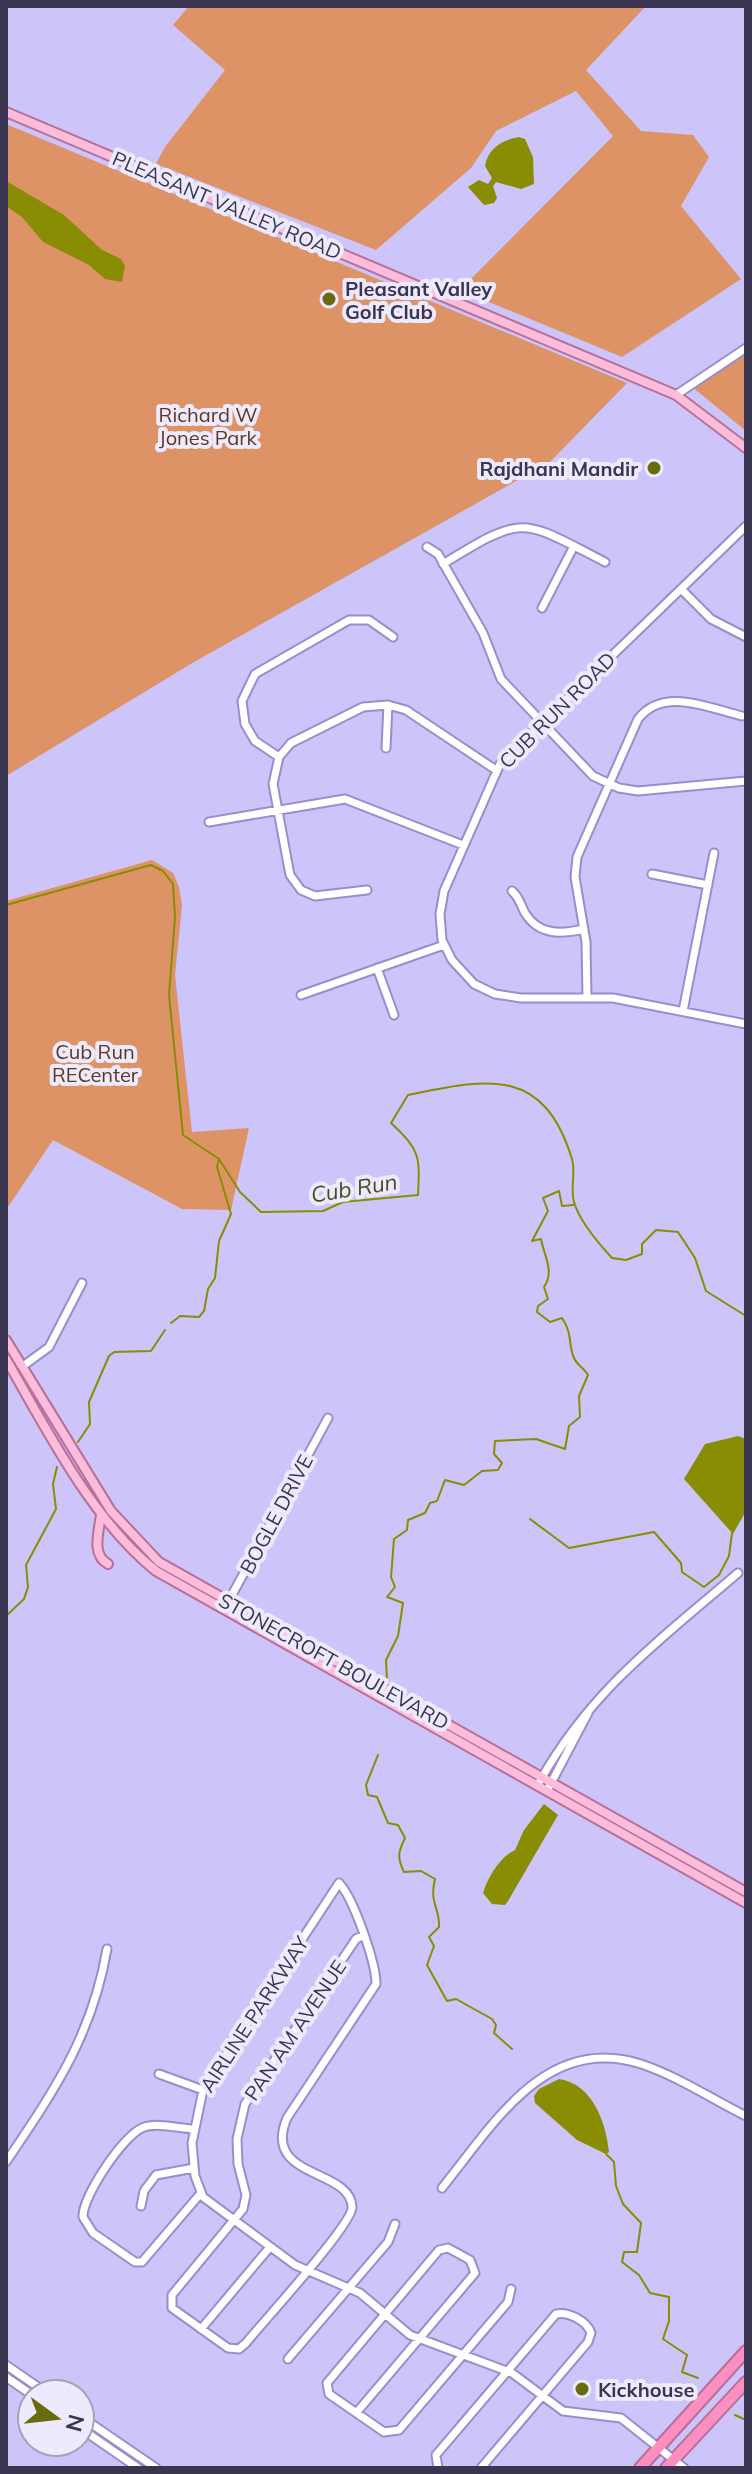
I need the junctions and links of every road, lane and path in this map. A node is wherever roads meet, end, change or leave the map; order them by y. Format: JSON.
{"nodes":[{"id":1,"x":6,"y":112,"type":"edge"},
{"id":2,"x":746,"y":348,"type":"edge"},
{"id":3,"x":676,"y":395,"type":"junction"},
{"id":4,"x":746,"y":448,"type":"edge"},
{"id":5,"x":746,"y":526,"type":"edge"},
{"id":6,"x":574,"y":546,"type":"junction"},
{"id":7,"x":427,"y":547,"type":"dead end"},
{"id":8,"x":605,"y":562,"type":"dead end"},
{"id":9,"x":443,"y":564,"type":"junction"},
{"id":10,"x":681,"y":589,"type":"junction"},
{"id":11,"x":542,"y":608,"type":"dead end"},
{"id":12,"x":393,"y":637,"type":"dead end"},
{"id":13,"x":746,"y":637,"type":"edge"},
{"id":14,"x":388,"y":705,"type":"junction"},
{"id":15,"x":742,"y":716,"type":"dead end"},
{"id":16,"x":542,"y":724,"type":"junction"},
{"id":17,"x":386,"y":748,"type":"dead end"},
{"id":18,"x":279,"y":757,"type":"junction"},
{"id":19,"x":496,"y":770,"type":"junction"},
{"id":20,"x":746,"y":781,"type":"edge"},
{"id":21,"x":608,"y":784,"type":"junction"},
{"id":22,"x":277,"y":809,"type":"junction"},
{"id":23,"x":209,"y":822,"type":"dead end"},
{"id":24,"x":463,"y":845,"type":"junction"},
{"id":25,"x":714,"y":853,"type":"dead end"},
{"id":26,"x":652,"y":874,"type":"dead end"},
{"id":27,"x":708,"y":885,"type":"junction"},
{"id":28,"x":367,"y":890,"type":"dead end"},
{"id":29,"x":512,"y":891,"type":"dead end"},
{"id":30,"x":584,"y":929,"type":"junction"},
{"id":31,"x":444,"y":945,"type":"junction"},
{"id":32,"x":377,"y":968,"type":"junction"},
{"id":33,"x":301,"y":995,"type":"dead end"},
{"id":34,"x":587,"y":998,"type":"junction"},
{"id":35,"x":683,"y":1011,"type":"junction"},
{"id":36,"x":394,"y":1015,"type":"dead end"},
{"id":37,"x":746,"y":1024,"type":"edge"},
{"id":38,"x":82,"y":1283,"type":"dead end"},
{"id":39,"x":6,"y":1340,"type":"edge"},
{"id":40,"x":23,"y":1366,"type":"junction"},
{"id":41,"x":9,"y":1369,"type":"edge"},
{"id":42,"x":328,"y":1418,"type":"dead end"},
{"id":43,"x":101,"y":1514,"type":"junction"},
{"id":44,"x":108,"y":1564,"type":"dead end"},
{"id":45,"x":738,"y":1573,"type":"dead end"},
{"id":46,"x":226,"y":1607,"type":"junction"},
{"id":47,"x":595,"y":1700,"type":"junction"},
{"id":48,"x":540,"y":1781,"type":"junction"},
{"id":49,"x":549,"y":1786,"type":"junction"},
{"id":50,"x":746,"y":1892,"type":"edge"},
{"id":51,"x":746,"y":1903,"type":"edge"},
{"id":52,"x":362,"y":1936,"type":"junction"},
{"id":53,"x":107,"y":1949,"type":"dead end"},
{"id":54,"x":159,"y":2074,"type":"dead end"},
{"id":55,"x":203,"y":2090,"type":"junction"},
{"id":56,"x":746,"y":2104,"type":"edge"},
{"id":57,"x":743,"y":2115,"type":"edge"},
{"id":58,"x":193,"y":2129,"type":"junction"},
{"id":59,"x":6,"y":2162,"type":"edge"},
{"id":60,"x":194,"y":2168,"type":"junction"},
{"id":61,"x":442,"y":2188,"type":"dead end"},
{"id":62,"x":201,"y":2193,"type":"junction"},
{"id":63,"x":141,"y":2206,"type":"dead end"},
{"id":64,"x":234,"y":2222,"type":"junction"},
{"id":65,"x":395,"y":2224,"type":"dead end"},
{"id":66,"x":270,"y":2247,"type":"junction"},
{"id":67,"x":308,"y":2270,"type":"junction"},
{"id":68,"x":350,"y":2287,"type":"junction"},
{"id":69,"x":511,"y":2289,"type":"dead end"},
{"id":70,"x":384,"y":2314,"type":"junction"},
{"id":71,"x":201,"y":2329,"type":"junction"},
{"id":72,"x":419,"y":2339,"type":"junction"},
{"id":73,"x":746,"y":2351,"type":"edge"},
{"id":74,"x":463,"y":2355,"type":"junction"},
{"id":75,"x":288,"y":2359,"type":"dead end"},
{"id":76,"x":6,"y":2365,"type":"edge"},
{"id":77,"x":506,"y":2371,"type":"junction"},
{"id":78,"x":25,"y":2378,"type":"edge"},
{"id":79,"x":746,"y":2382,"type":"edge"},
{"id":80,"x":541,"y":2397,"type":"junction"},
{"id":81,"x":357,"y":2412,"type":"junction"},
{"id":82,"x":96,"y":2427,"type":"edge"},
{"id":83,"x":96,"y":2439,"type":"edge"},
{"id":84,"x":658,"y":2448,"type":"junction"},
{"id":85,"x":670,"y":2465,"type":"edge"},
{"id":86,"x":138,"y":2468,"type":"edge"},
{"id":87,"x":156,"y":2468,"type":"edge"},
{"id":88,"x":438,"y":2468,"type":"edge"},
{"id":89,"x":481,"y":2468,"type":"edge"},
{"id":90,"x":640,"y":2468,"type":"edge"},
{"id":91,"x":684,"y":2468,"type":"edge"}],
"edges":[{"from":1,"to":3,"type":"main road","name":"PLEASANT VALLEY ROAD"},
{"from":2,"to":3,"type":"street"},
{"from":3,"to":4,"type":"main road","name":"PLEASANT VALLEY ROAD"},
{"from":5,"to":10,"type":"street","name":"CUB RUN ROAD"},
{"from":6,"to":8,"type":"street"},
{"from":6,"to":9,"type":"street"},
{"from":6,"to":11,"type":"street"},
{"from":7,"to":9,"type":"street"},
{"from":9,"to":16,"type":"street"},
{"from":10,"to":13,"type":"street"},
{"from":10,"to":16,"type":"street","name":"CUB RUN ROAD"},
{"from":12,"to":18,"type":"street"},
{"from":14,"to":17,"type":"street"},
{"from":14,"to":18,"type":"street"},
{"from":14,"to":19,"type":"street"},
{"from":15,"to":21,"type":"street"},
{"from":16,"to":19,"type":"street","name":"CUB RUN ROAD"},
{"from":16,"to":21,"type":"street"},
{"from":18,"to":22,"type":"street"},
{"from":19,"to":24,"type":"street","name":"CUB RUN ROAD"},
{"from":20,"to":21,"type":"street"},
{"from":21,"to":30,"type":"street"},
{"from":22,"to":23,"type":"street"},
{"from":22,"to":24,"type":"street"},
{"from":22,"to":28,"type":"street"},
{"from":24,"to":31,"type":"street","name":"CUB RUN ROAD"},
{"from":25,"to":27,"type":"street"},
{"from":26,"to":27,"type":"street"},
{"from":27,"to":35,"type":"street"},
{"from":29,"to":30,"type":"street"},
{"from":30,"to":34,"type":"street"},
{"from":31,"to":32,"type":"street"},
{"from":31,"to":34,"type":"street"},
{"from":32,"to":33,"type":"street"},
{"from":32,"to":36,"type":"street"},
{"from":34,"to":35,"type":"street"},
{"from":35,"to":37,"type":"street"},
{"from":38,"to":40,"type":"street"},
{"from":39,"to":40,"type":"main road","name":"STONECROFT BOULEVARD"},
{"from":40,"to":41,"type":"main road"},
{"from":40,"to":46,"type":"main road","name":"STONECROFT BOULEVARD"},
{"from":41,"to":43,"type":"main road","name":"STONECROFT BOULEVARD"},
{"from":42,"to":46,"type":"street","name":"BOGLE DRIVE"},
{"from":43,"to":44,"type":"main road"},
{"from":43,"to":46,"type":"main road","name":"STONECROFT BOULEVARD"},
{"from":45,"to":47,"type":"street"},
{"from":46,"to":48,"type":"main road","name":"STONECROFT BOULEVARD"},
{"from":46,"to":48,"type":"main road","name":"STONECROFT BOULEVARD"},
{"from":47,"to":48,"type":"street"},
{"from":47,"to":49,"type":"street"},
{"from":48,"to":49,"type":"main road","name":"STONECROFT BOULEVARD"},
{"from":49,"to":50,"type":"main road","name":"STONECROFT BOULEVARD"},
{"from":49,"to":51,"type":"main road","name":"STONECROFT BOULEVARD"},
{"from":52,"to":55,"type":"street","name":"AIRLINE PARKWAY"},
{"from":52,"to":64,"type":"street","name":"PAN AM AVENUE"},
{"from":52,"to":67,"type":"street"},
{"from":53,"to":59,"type":"street"},
{"from":54,"to":55,"type":"street"},
{"from":55,"to":58,"type":"street","name":"AIRLINE PARKWAY"},
{"from":56,"to":57,"type":"street"},
{"from":57,"to":61,"type":"street"},
{"from":58,"to":60,"type":"street","name":"AIRLINE PARKWAY"},
{"from":58,"to":62,"type":"street"},
{"from":60,"to":62,"type":"street","name":"AIRLINE PARKWAY"},
{"from":60,"to":63,"type":"street"},
{"from":62,"to":64,"type":"street"},
{"from":64,"to":66,"type":"street"},
{"from":64,"to":71,"type":"street"},
{"from":65,"to":68,"type":"street"},
{"from":66,"to":67,"type":"street"},
{"from":66,"to":71,"type":"street"},
{"from":67,"to":68,"type":"street"},
{"from":67,"to":71,"type":"street"},
{"from":68,"to":70,"type":"street"},
{"from":68,"to":75,"type":"street"},
{"from":69,"to":74,"type":"street"},
{"from":70,"to":72,"type":"street"},
{"from":70,"to":72,"type":"street"},
{"from":70,"to":81,"type":"street"},
{"from":72,"to":74,"type":"street"},
{"from":72,"to":81,"type":"street"},
{"from":73,"to":84,"type":"highway"},
{"from":74,"to":77,"type":"street"},
{"from":74,"to":81,"type":"street"},
{"from":76,"to":78,"type":"street"},
{"from":77,"to":80,"type":"street"},
{"from":77,"to":80,"type":"street"},
{"from":77,"to":88,"type":"street"},
{"from":79,"to":85,"type":"highway"},
{"from":80,"to":84,"type":"street"},
{"from":80,"to":89,"type":"street"},
{"from":82,"to":87,"type":"street"},
{"from":83,"to":86,"type":"street"},
{"from":84,"to":85,"type":"street"},
{"from":84,"to":90,"type":"highway"},
{"from":85,"to":91,"type":"street"}]}
